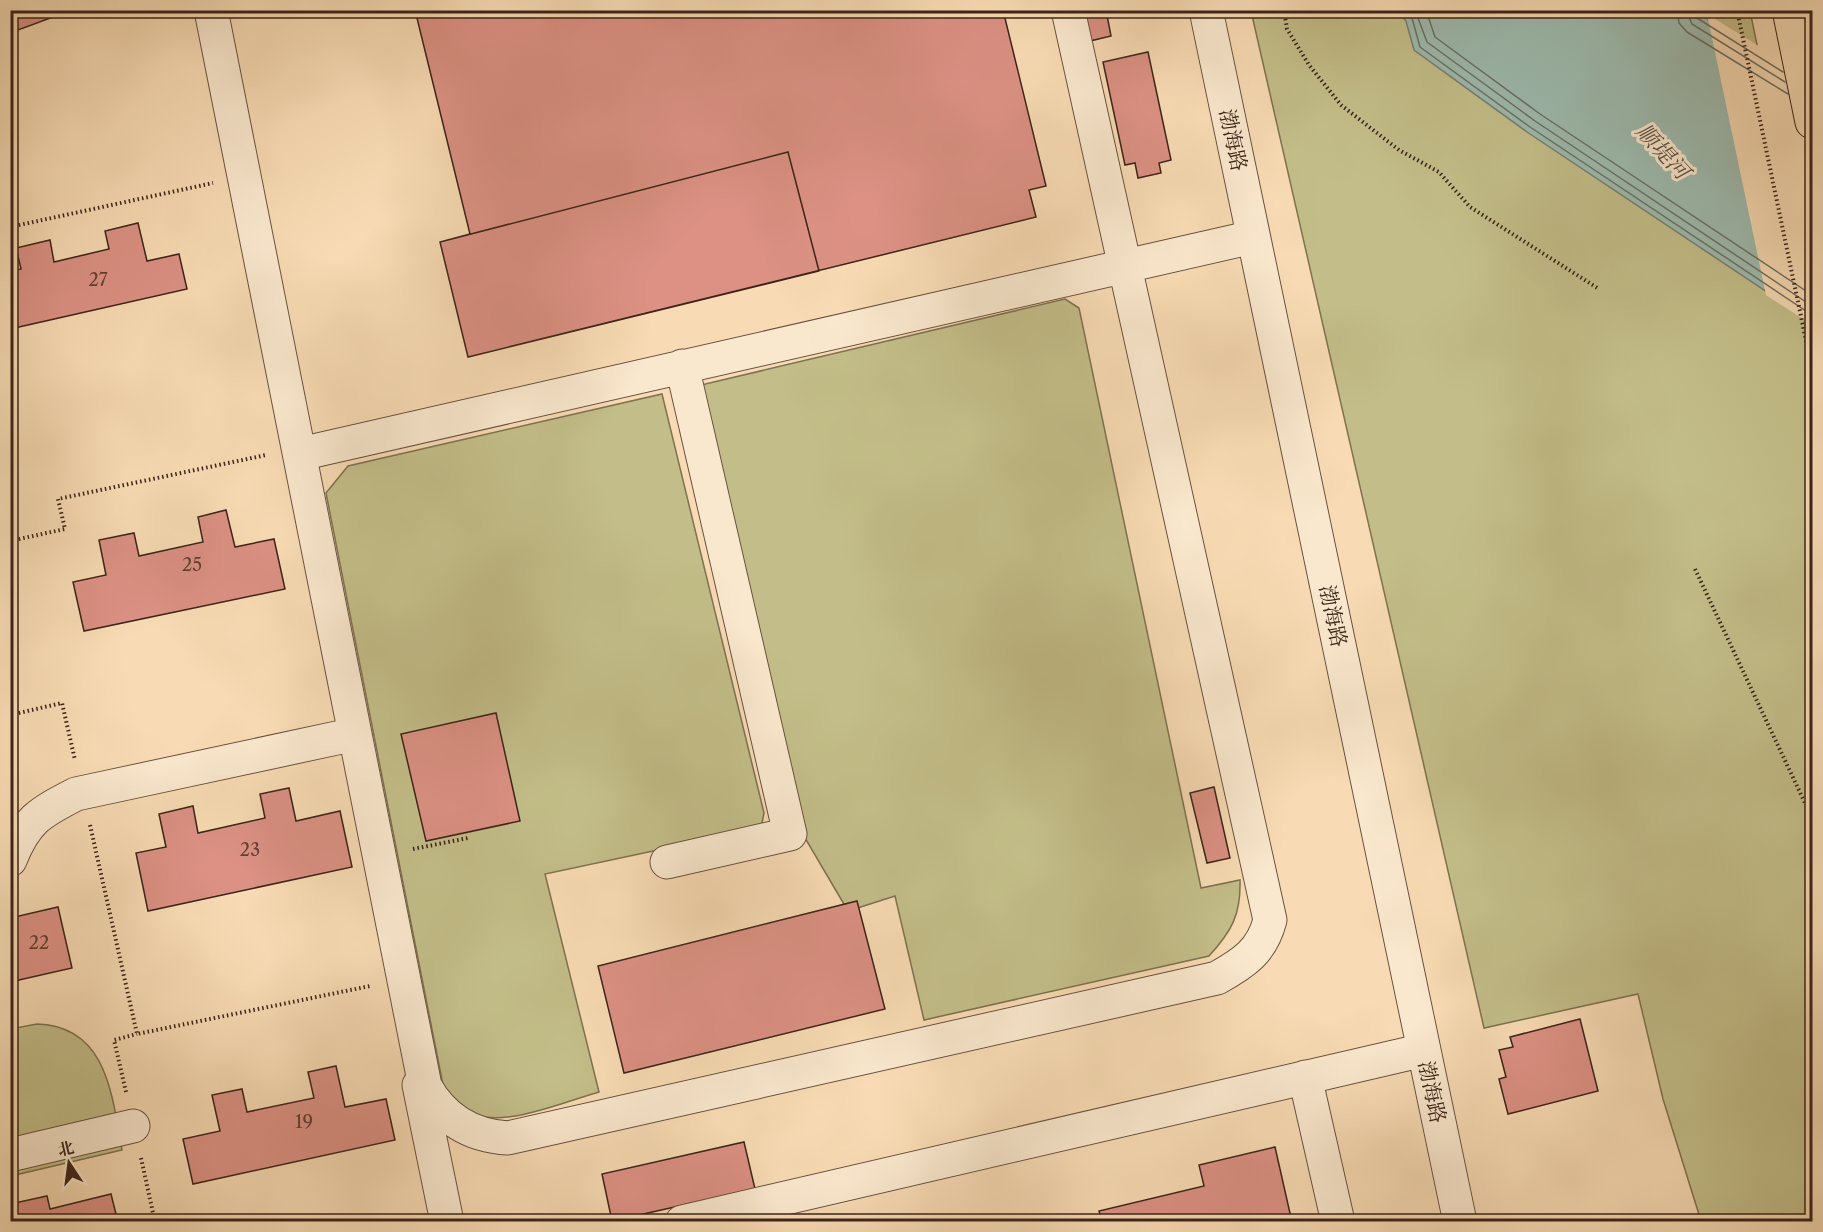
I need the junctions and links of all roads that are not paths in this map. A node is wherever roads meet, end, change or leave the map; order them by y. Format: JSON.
{"nodes":[{"id":1,"x":196,"y":10,"type":"edge"},
{"id":2,"x":211,"y":10,"type":"edge"},
{"id":3,"x":1068,"y":10,"type":"edge"},
{"id":4,"x":1206,"y":10,"type":"edge"},
{"id":5,"x":1789,"y":10,"type":"edge"},
{"id":6,"x":1812,"y":122,"type":"edge"},
{"id":7,"x":1253,"y":237,"type":"junction"},
{"id":8,"x":1124,"y":266,"type":"junction"},
{"id":9,"x":682,"y":366,"type":"junction"},
{"id":10,"x":294,"y":452,"type":"junction"},
{"id":11,"x":346,"y":736,"type":"junction"},
{"id":12,"x":10,"y":860,"type":"edge"},
{"id":13,"x":667,"y":862,"type":"dead end"},
{"id":14,"x":1424,"y":1050,"type":"junction"},
{"id":15,"x":1305,"y":1077,"type":"junction"},
{"id":16,"x":134,"y":1126,"type":"dead end"},
{"id":17,"x":10,"y":1155,"type":"edge"},
{"id":18,"x":447,"y":1221,"type":"edge"},
{"id":19,"x":681,"y":1221,"type":"edge"},
{"id":20,"x":1338,"y":1221,"type":"edge"},
{"id":21,"x":1460,"y":1221,"type":"edge"}],
"edges":[{"from":1,"to":10,"type":"street"},
{"from":2,"to":10,"type":"street"},
{"from":3,"to":8,"type":"street"},
{"from":4,"to":7,"type":"street","name":"渤海路"},
{"from":5,"to":6,"type":"main road"},
{"from":7,"to":8,"type":"street"},
{"from":7,"to":14,"type":"street","name":"渤海路"},
{"from":8,"to":9,"type":"street"},
{"from":8,"to":10,"type":"street"},
{"from":9,"to":10,"type":"street"},
{"from":9,"to":13,"type":"street"},
{"from":10,"to":11,"type":"street"},
{"from":11,"to":12,"type":"street"},
{"from":11,"to":18,"type":"street"},
{"from":14,"to":15,"type":"street"},
{"from":14,"to":21,"type":"street","name":"渤海路"},
{"from":15,"to":19,"type":"street"},
{"from":15,"to":20,"type":"street"},
{"from":16,"to":17,"type":"street"}]}
